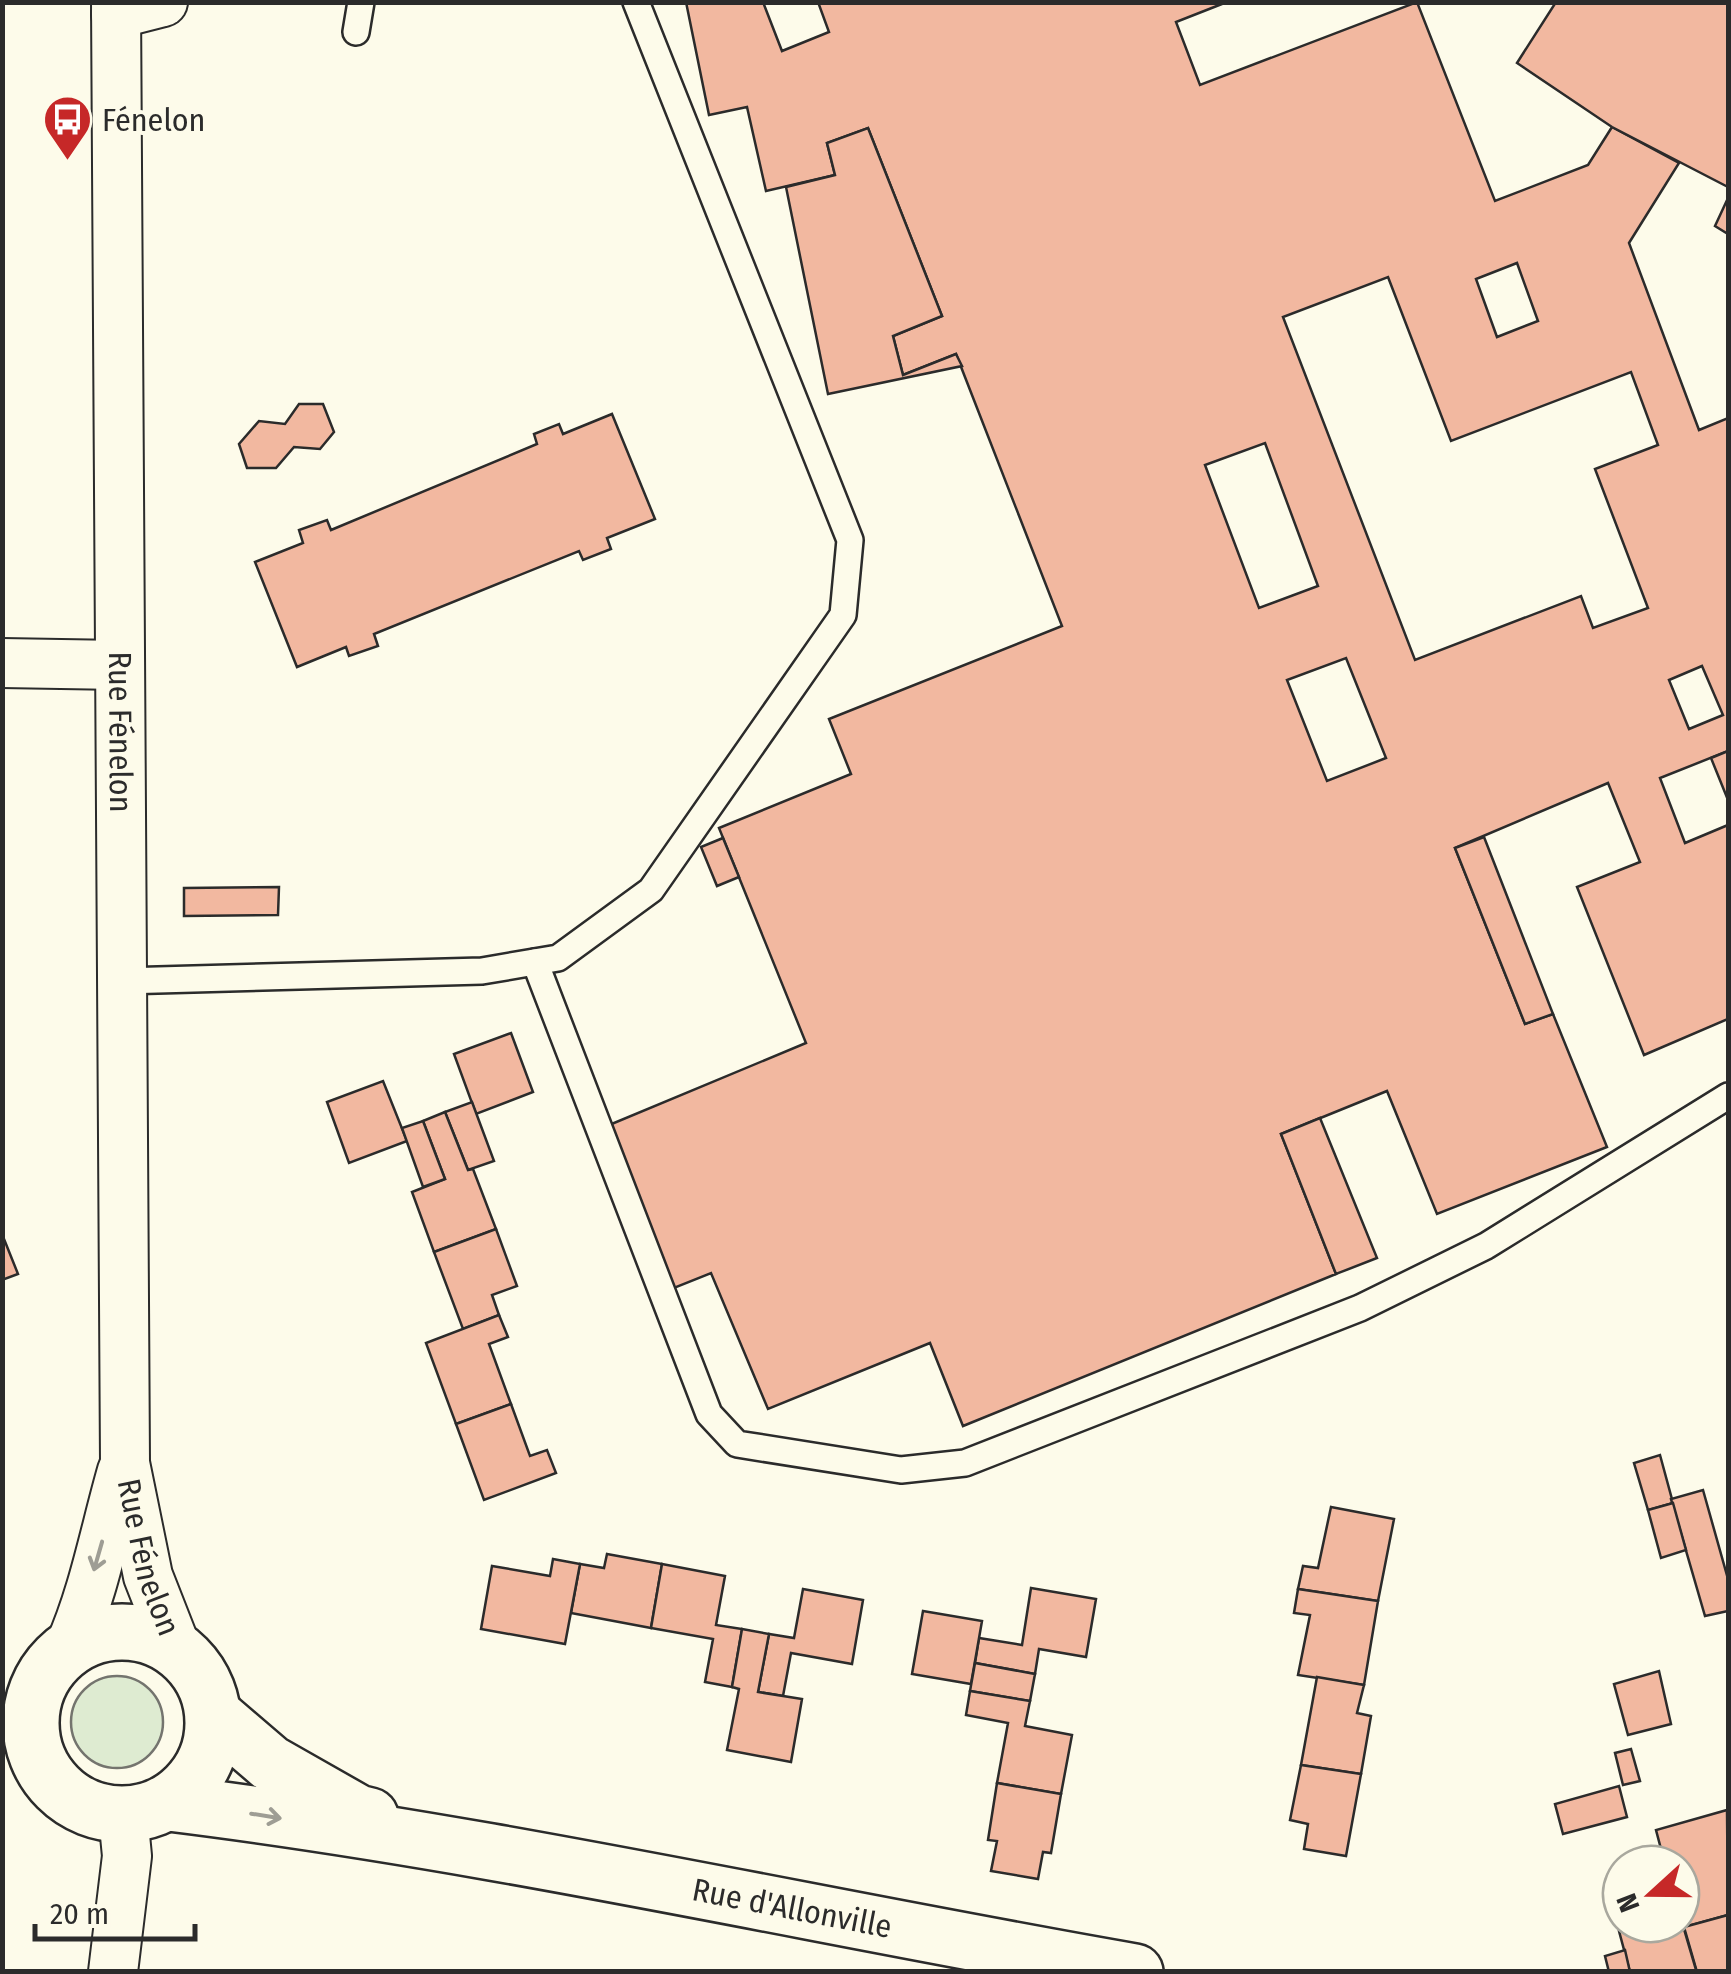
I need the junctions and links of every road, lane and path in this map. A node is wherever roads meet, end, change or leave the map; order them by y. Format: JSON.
{"nodes":[{"id":1,"x":163,"y":2,"type":"edge"},
{"id":2,"x":361,"y":2,"type":"edge"},
{"id":3,"x":636,"y":2,"type":"edge"},
{"id":4,"x":116,"y":8,"type":"edge"},
{"id":5,"x":356,"y":32,"type":"dead end"},
{"id":6,"x":2,"y":663,"type":"edge"},
{"id":7,"x":120,"y":666,"type":"junction"},
{"id":8,"x":536,"y":962,"type":"junction"},
{"id":9,"x":122,"y":981,"type":"junction"},
{"id":10,"x":1728,"y":1096,"type":"edge"},
{"id":11,"x":125,"y":1463,"type":"junction"},
{"id":12,"x":177,"y":1650,"type":"junction"},
{"id":13,"x":37,"y":1677,"type":"edge"},
{"id":14,"x":214,"y":1715,"type":"junction"},
{"id":15,"x":24,"y":1769,"type":"edge"},
{"id":16,"x":146,"y":1809,"type":"junction"},
{"id":17,"x":452,"y":1844,"type":"junction"},
{"id":18,"x":1132,"y":1971,"type":"edge"},
{"id":19,"x":113,"y":1972,"type":"edge"}],
"edges":[{"from":1,"to":4,"type":"street"},
{"from":2,"to":5,"type":"lane"},
{"from":3,"to":8,"type":"lane"},
{"from":4,"to":7,"type":"street","name":"Rue Fénelon"},
{"from":6,"to":7,"type":"street"},
{"from":7,"to":9,"type":"street","name":"Rue Fénelon"},
{"from":8,"to":9,"type":"lane"},
{"from":8,"to":10,"type":"lane"},
{"from":9,"to":11,"type":"street","name":"Rue Fénelon"},
{"from":11,"to":12,"type":"street","name":"Rue Fénelon"},
{"from":11,"to":13,"type":"street","name":"Rue Fénelon","one_way":true},
{"from":12,"to":13,"type":"main road"},
{"from":12,"to":14,"type":"main road"},
{"from":13,"to":15,"type":"main road"},
{"from":14,"to":16,"type":"main road"},
{"from":14,"to":17,"type":"main road","name":"Rue d'Allonville"},
{"from":15,"to":16,"type":"main road"},
{"from":16,"to":17,"type":"main road","name":"Rue d'Allonville","one_way":true},
{"from":16,"to":19,"type":"street"},
{"from":17,"to":18,"type":"main road","name":"Rue d'Allonville"}]}
